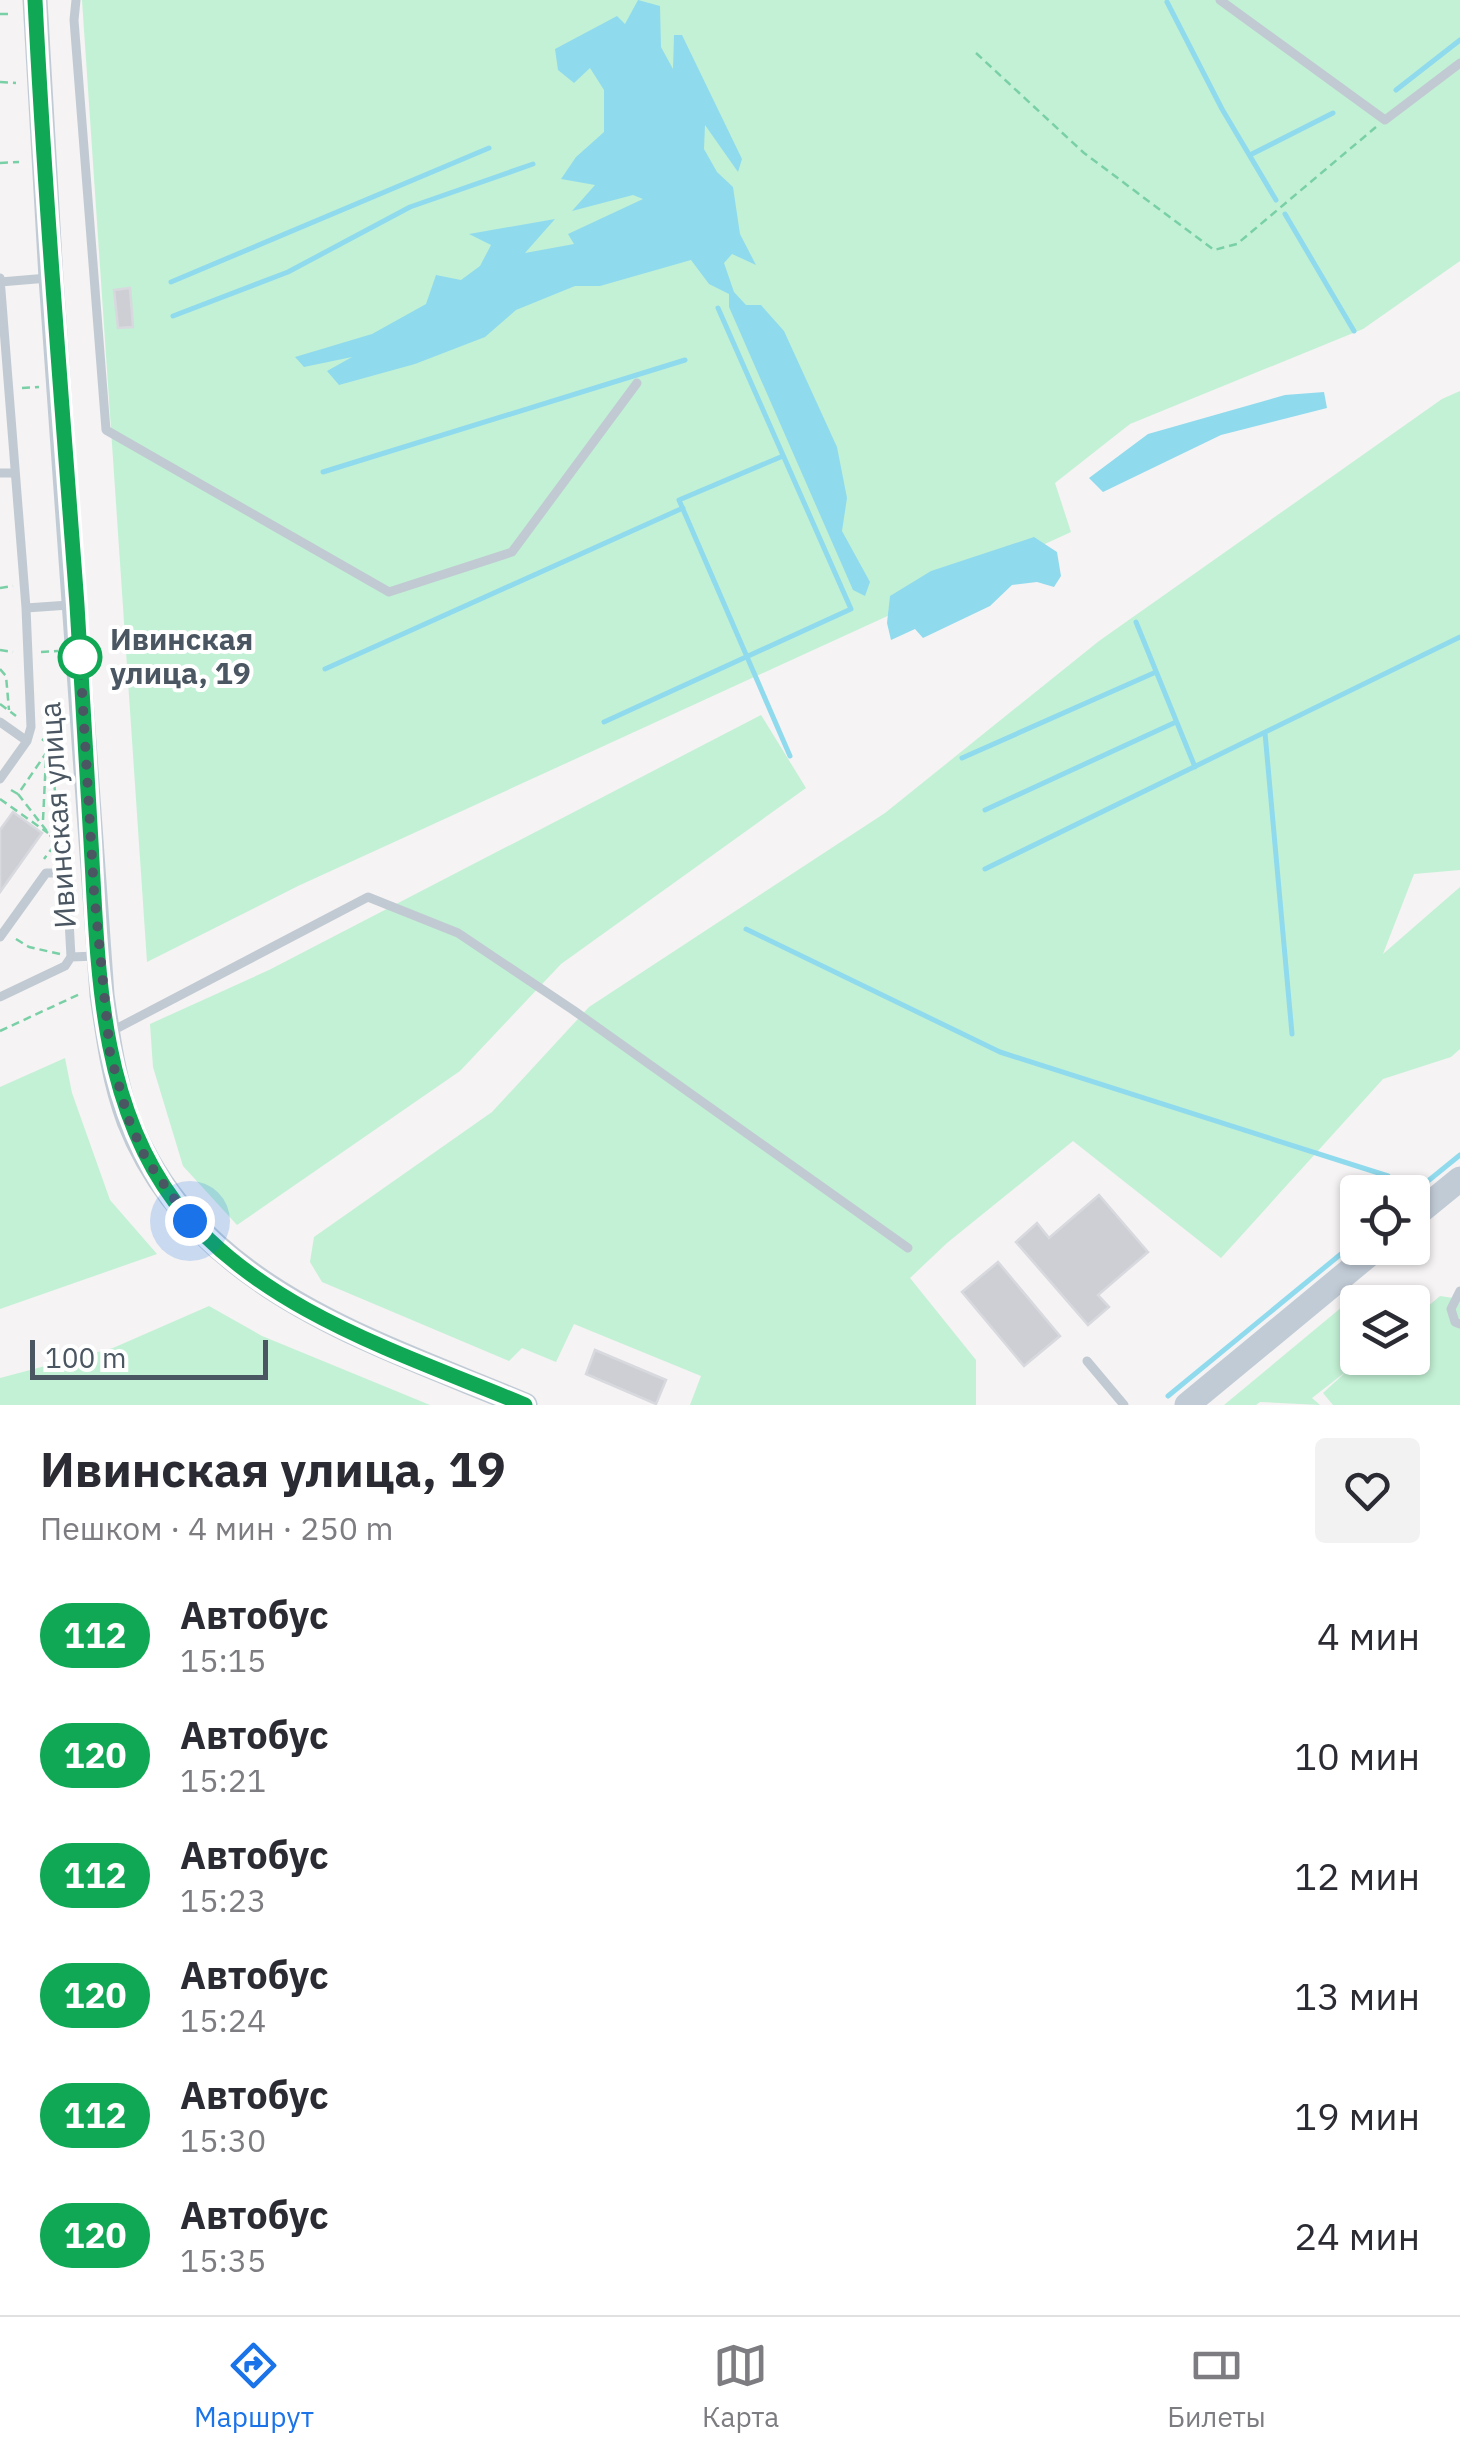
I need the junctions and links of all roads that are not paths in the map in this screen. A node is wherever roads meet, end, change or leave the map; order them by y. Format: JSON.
{"nodes":[{"id":1,"x":76,"y":0,"type":"edge"},
{"id":2,"x":1220,"y":0,"type":"edge"},
{"id":3,"x":25,"y":7,"type":"edge"},
{"id":4,"x":1460,"y":63,"type":"edge"},
{"id":5,"x":51,"y":278,"type":"junction"},
{"id":6,"x":0,"y":280,"type":"edge"},
{"id":7,"x":637,"y":383,"type":"dead end"},
{"id":8,"x":0,"y":473,"type":"edge"},
{"id":9,"x":15,"y":473,"type":"junction"},
{"id":10,"x":77,"y":604,"type":"junction"},
{"id":11,"x":26,"y":608,"type":"junction"},
{"id":12,"x":4,"y":718,"type":"edge"},
{"id":13,"x":27,"y":742,"type":"junction"},
{"id":14,"x":4,"y":783,"type":"edge"},
{"id":15,"x":2,"y":934,"type":"edge"},
{"id":16,"x":72,"y":956,"type":"junction"},
{"id":17,"x":100,"y":956,"type":"junction"},
{"id":18,"x":0,"y":996,"type":"edge"},
{"id":19,"x":108,"y":1033,"type":"junction"},
{"id":20,"x":1460,"y":1179,"type":"edge"},
{"id":21,"x":1430,"y":1203,"type":"edge"},
{"id":22,"x":908,"y":1248,"type":"dead end"},
{"id":23,"x":1357,"y":1265,"type":"edge"},
{"id":24,"x":1460,"y":1291,"type":"edge"},
{"id":25,"x":1460,"y":1324,"type":"edge"},
{"id":26,"x":1087,"y":1361,"type":"dead end"},
{"id":27,"x":525,"y":1405,"type":"edge"},
{"id":28,"x":1124,"y":1405,"type":"edge"},
{"id":29,"x":1188,"y":1405,"type":"edge"}],
"edges":[{"from":1,"to":7,"type":"lane"},
{"from":2,"to":4,"type":"lane"},
{"from":3,"to":5,"type":"street","name":"Ивинская улица"},
{"from":5,"to":6,"type":"lane"},
{"from":5,"to":10,"type":"street","name":"Ивинская улица"},
{"from":6,"to":9,"type":"lane"},
{"from":8,"to":9,"type":"lane"},
{"from":9,"to":11,"type":"lane"},
{"from":10,"to":11,"type":"lane"},
{"from":10,"to":17,"type":"street","name":"Ивинская улица"},
{"from":11,"to":13,"type":"lane"},
{"from":12,"to":13,"type":"lane"},
{"from":13,"to":14,"type":"lane"},
{"from":15,"to":16,"type":"lane"},
{"from":16,"to":17,"type":"lane"},
{"from":16,"to":18,"type":"lane"},
{"from":17,"to":19,"type":"street","name":"Ивинская улица"},
{"from":19,"to":22,"type":"lane"},
{"from":19,"to":27,"type":"street","name":"Ивинская улица"},
{"from":20,"to":21,"type":"street"},
{"from":23,"to":29,"type":"street"},
{"from":24,"to":25,"type":"lane"},
{"from":26,"to":28,"type":"lane"}]}
